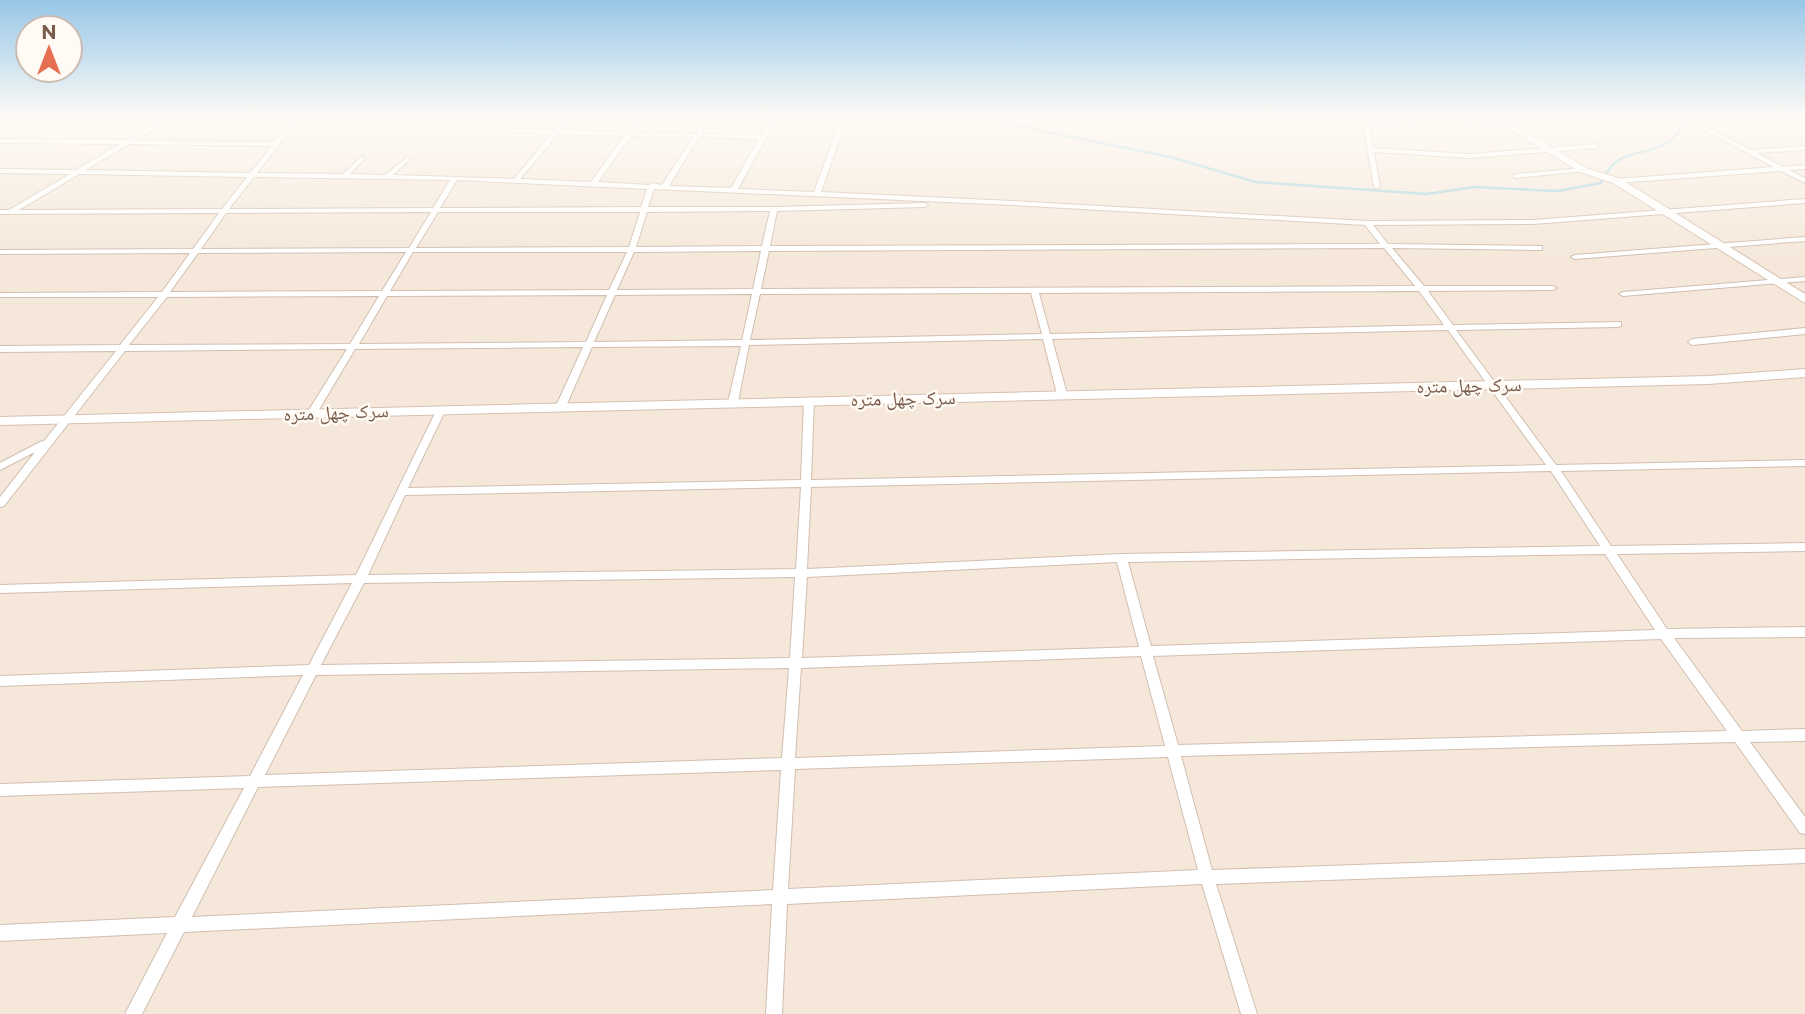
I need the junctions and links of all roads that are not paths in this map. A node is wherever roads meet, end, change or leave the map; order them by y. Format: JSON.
{"nodes":[{"id":1,"x":90,"y":165,"type":"edge"},
{"id":2,"x":259,"y":165,"type":"edge"},
{"id":3,"x":355,"y":165,"type":"edge"},
{"id":4,"x":400,"y":165,"type":"edge"},
{"id":5,"x":529,"y":165,"type":"edge"},
{"id":6,"x":606,"y":165,"type":"edge"},
{"id":7,"x":678,"y":165,"type":"edge"},
{"id":8,"x":746,"y":165,"type":"edge"},
{"id":9,"x":827,"y":165,"type":"edge"},
{"id":10,"x":1373,"y":165,"type":"edge"},
{"id":11,"x":1575,"y":165,"type":"edge"},
{"id":12,"x":1776,"y":165,"type":"edge"},
{"id":13,"x":1805,"y":167,"type":"edge"},
{"id":14,"x":1783,"y":169,"type":"junction"},
{"id":15,"x":1583,"y":170,"type":"junction"},
{"id":16,"x":0,"y":172,"type":"edge"},
{"id":17,"x":77,"y":173,"type":"junction"},
{"id":18,"x":251,"y":174,"type":"junction"},
{"id":19,"x":345,"y":176,"type":"junction"},
{"id":20,"x":388,"y":176,"type":"junction"},
{"id":21,"x":1515,"y":176,"type":"dead end"},
{"id":22,"x":455,"y":177,"type":"junction"},
{"id":23,"x":1608,"y":178,"type":"junction"},
{"id":24,"x":516,"y":180,"type":"junction"},
{"id":25,"x":1805,"y":180,"type":"edge"},
{"id":26,"x":594,"y":183,"type":"junction"},
{"id":27,"x":652,"y":186,"type":"junction"},
{"id":28,"x":665,"y":186,"type":"junction"},
{"id":29,"x":1377,"y":187,"type":"dead end"},
{"id":30,"x":734,"y":189,"type":"junction"},
{"id":31,"x":817,"y":193,"type":"junction"},
{"id":32,"x":1805,"y":201,"type":"edge"},
{"id":33,"x":1012,"y":203,"type":"junction"},
{"id":34,"x":644,"y":209,"type":"junction"},
{"id":35,"x":774,"y":209,"type":"junction"},
{"id":36,"x":434,"y":210,"type":"junction"},
{"id":37,"x":223,"y":211,"type":"junction"},
{"id":38,"x":0,"y":212,"type":"edge"},
{"id":39,"x":10,"y":212,"type":"junction"},
{"id":40,"x":1665,"y":212,"type":"junction"},
{"id":41,"x":0,"y":218,"type":"edge"},
{"id":42,"x":1367,"y":223,"type":"junction"},
{"id":43,"x":1805,"y":239,"type":"edge"},
{"id":44,"x":1385,"y":246,"type":"junction"},
{"id":45,"x":1718,"y":246,"type":"junction"},
{"id":46,"x":632,"y":248,"type":"junction"},
{"id":47,"x":765,"y":248,"type":"junction"},
{"id":48,"x":1539,"y":248,"type":"dead end"},
{"id":49,"x":411,"y":249,"type":"junction"},
{"id":50,"x":198,"y":250,"type":"junction"},
{"id":51,"x":0,"y":252,"type":"edge"},
{"id":52,"x":1575,"y":257,"type":"dead end"},
{"id":53,"x":1805,"y":279,"type":"edge"},
{"id":54,"x":1776,"y":282,"type":"junction"},
{"id":55,"x":1553,"y":288,"type":"dead end"},
{"id":56,"x":1422,"y":289,"type":"junction"},
{"id":57,"x":1035,"y":291,"type":"junction"},
{"id":58,"x":755,"y":292,"type":"junction"},
{"id":59,"x":611,"y":293,"type":"junction"},
{"id":60,"x":384,"y":294,"type":"junction"},
{"id":61,"x":1623,"y":294,"type":"dead end"},
{"id":62,"x":0,"y":295,"type":"edge"},
{"id":63,"x":164,"y":295,"type":"junction"},
{"id":64,"x":1805,"y":299,"type":"edge"},
{"id":65,"x":1618,"y":324,"type":"dead end"},
{"id":66,"x":1452,"y":330,"type":"junction"},
{"id":67,"x":1805,"y":331,"type":"edge"},
{"id":68,"x":1046,"y":337,"type":"junction"},
{"id":69,"x":1692,"y":342,"type":"dead end"},
{"id":70,"x":744,"y":343,"type":"junction"},
{"id":71,"x":588,"y":345,"type":"junction"},
{"id":72,"x":353,"y":346,"type":"junction"},
{"id":73,"x":123,"y":347,"type":"junction"},
{"id":74,"x":0,"y":349,"type":"edge"},
{"id":75,"x":1805,"y":373,"type":"edge"},
{"id":76,"x":1492,"y":384,"type":"junction"},
{"id":77,"x":1062,"y":394,"type":"junction"},
{"id":78,"x":809,"y":400,"type":"junction"},
{"id":79,"x":733,"y":402,"type":"junction"},
{"id":80,"x":561,"y":406,"type":"junction"},
{"id":81,"x":441,"y":409,"type":"junction"},
{"id":82,"x":312,"y":413,"type":"junction"},
{"id":83,"x":66,"y":419,"type":"junction"},
{"id":84,"x":0,"y":421,"type":"edge"},
{"id":85,"x":49,"y":441,"type":"junction"},
{"id":86,"x":1805,"y":463,"type":"edge"},
{"id":87,"x":0,"y":467,"type":"edge"},
{"id":88,"x":1555,"y":470,"type":"junction"},
{"id":89,"x":807,"y":482,"type":"junction"},
{"id":90,"x":402,"y":492,"type":"junction"},
{"id":91,"x":0,"y":504,"type":"edge"},
{"id":92,"x":1805,"y":547,"type":"edge"},
{"id":93,"x":1609,"y":549,"type":"junction"},
{"id":94,"x":1121,"y":558,"type":"junction"},
{"id":95,"x":803,"y":573,"type":"junction"},
{"id":96,"x":360,"y":579,"type":"junction"},
{"id":97,"x":0,"y":589,"type":"edge"},
{"id":98,"x":1805,"y":632,"type":"edge"},
{"id":99,"x":1664,"y":634,"type":"junction"},
{"id":100,"x":1146,"y":650,"type":"junction"},
{"id":101,"x":794,"y":663,"type":"junction"},
{"id":102,"x":313,"y":670,"type":"junction"},
{"id":103,"x":0,"y":681,"type":"edge"},
{"id":104,"x":1805,"y":735,"type":"edge"},
{"id":105,"x":1740,"y":738,"type":"junction"},
{"id":106,"x":1174,"y":751,"type":"junction"},
{"id":107,"x":787,"y":765,"type":"junction"},
{"id":108,"x":254,"y":782,"type":"junction"},
{"id":109,"x":0,"y":790,"type":"edge"},
{"id":110,"x":1805,"y":828,"type":"edge"},
{"id":111,"x":1805,"y":856,"type":"edge"},
{"id":112,"x":1207,"y":877,"type":"junction"},
{"id":113,"x":778,"y":897,"type":"junction"},
{"id":114,"x":179,"y":925,"type":"junction"},
{"id":115,"x":0,"y":933,"type":"edge"},
{"id":116,"x":133,"y":1014,"type":"edge"},
{"id":117,"x":774,"y":1014,"type":"edge"},
{"id":118,"x":1249,"y":1014,"type":"edge"}],
"edges":[{"from":1,"to":17,"type":"street"},
{"from":2,"to":18,"type":"street"},
{"from":3,"to":19,"type":"street"},
{"from":4,"to":20,"type":"street"},
{"from":5,"to":24,"type":"street"},
{"from":6,"to":26,"type":"street"},
{"from":7,"to":28,"type":"street"},
{"from":8,"to":30,"type":"street"},
{"from":9,"to":31,"type":"street"},
{"from":10,"to":29,"type":"street"},
{"from":11,"to":15,"type":"street"},
{"from":12,"to":14,"type":"street"},
{"from":13,"to":14,"type":"street"},
{"from":14,"to":23,"type":"street"},
{"from":14,"to":25,"type":"street"},
{"from":15,"to":21,"type":"street"},
{"from":15,"to":23,"type":"street"},
{"from":16,"to":17,"type":"street"},
{"from":17,"to":18,"type":"street"},
{"from":17,"to":39,"type":"street"},
{"from":18,"to":19,"type":"street"},
{"from":18,"to":37,"type":"street"},
{"from":19,"to":20,"type":"street"},
{"from":20,"to":22,"type":"street"},
{"from":22,"to":24,"type":"street"},
{"from":22,"to":36,"type":"street"},
{"from":23,"to":40,"type":"street"},
{"from":24,"to":26,"type":"street"},
{"from":26,"to":27,"type":"street"},
{"from":27,"to":28,"type":"street"},
{"from":27,"to":34,"type":"street"},
{"from":28,"to":30,"type":"street"},
{"from":30,"to":31,"type":"street"},
{"from":31,"to":33,"type":"street"},
{"from":32,"to":40,"type":"street"},
{"from":33,"to":35,"type":"street"},
{"from":33,"to":42,"type":"street"},
{"from":34,"to":35,"type":"street"},
{"from":34,"to":36,"type":"street"},
{"from":34,"to":46,"type":"street"},
{"from":35,"to":47,"type":"street"},
{"from":36,"to":37,"type":"street"},
{"from":36,"to":49,"type":"street"},
{"from":37,"to":39,"type":"street"},
{"from":37,"to":50,"type":"street"},
{"from":38,"to":39,"type":"street"},
{"from":39,"to":41,"type":"street"},
{"from":40,"to":42,"type":"street"},
{"from":40,"to":45,"type":"street"},
{"from":42,"to":44,"type":"street"},
{"from":43,"to":45,"type":"street"},
{"from":44,"to":47,"type":"street"},
{"from":44,"to":48,"type":"street"},
{"from":44,"to":56,"type":"street"},
{"from":45,"to":52,"type":"street"},
{"from":45,"to":54,"type":"street"},
{"from":46,"to":47,"type":"street"},
{"from":46,"to":49,"type":"street"},
{"from":46,"to":59,"type":"street"},
{"from":47,"to":58,"type":"street"},
{"from":49,"to":50,"type":"street"},
{"from":49,"to":60,"type":"street"},
{"from":50,"to":51,"type":"street"},
{"from":50,"to":63,"type":"street"},
{"from":53,"to":54,"type":"street"},
{"from":54,"to":61,"type":"street"},
{"from":54,"to":64,"type":"street"},
{"from":55,"to":56,"type":"street"},
{"from":56,"to":57,"type":"street"},
{"from":56,"to":66,"type":"street"},
{"from":57,"to":58,"type":"street"},
{"from":57,"to":68,"type":"street"},
{"from":58,"to":59,"type":"street"},
{"from":58,"to":70,"type":"street"},
{"from":59,"to":60,"type":"street"},
{"from":59,"to":71,"type":"street"},
{"from":60,"to":63,"type":"street"},
{"from":60,"to":72,"type":"street"},
{"from":62,"to":63,"type":"street"},
{"from":63,"to":73,"type":"street"},
{"from":65,"to":66,"type":"street"},
{"from":66,"to":68,"type":"street"},
{"from":66,"to":76,"type":"street"},
{"from":67,"to":69,"type":"street"},
{"from":68,"to":70,"type":"street"},
{"from":68,"to":77,"type":"street"},
{"from":70,"to":71,"type":"street"},
{"from":70,"to":79,"type":"street"},
{"from":71,"to":72,"type":"street"},
{"from":71,"to":80,"type":"street"},
{"from":72,"to":73,"type":"street"},
{"from":72,"to":82,"type":"street"},
{"from":73,"to":74,"type":"street"},
{"from":73,"to":83,"type":"street"},
{"from":75,"to":76,"type":"street","name":"سرک چهل متره"},
{"from":76,"to":77,"type":"street","name":"سرک چهل متره"},
{"from":76,"to":88,"type":"street"},
{"from":77,"to":78,"type":"street","name":"سرک چهل متره"},
{"from":78,"to":79,"type":"street","name":"سرک چهل متره"},
{"from":78,"to":89,"type":"street"},
{"from":79,"to":80,"type":"street","name":"سرک چهل متره"},
{"from":80,"to":81,"type":"street","name":"سرک چهل متره"},
{"from":81,"to":82,"type":"street","name":"سرک چهل متره"},
{"from":81,"to":90,"type":"street"},
{"from":82,"to":83,"type":"street","name":"سرک چهل متره"},
{"from":83,"to":84,"type":"street","name":"سرک چهل متره"},
{"from":83,"to":85,"type":"street"},
{"from":85,"to":87,"type":"street"},
{"from":85,"to":91,"type":"street"},
{"from":86,"to":88,"type":"street"},
{"from":88,"to":89,"type":"street"},
{"from":88,"to":93,"type":"street"},
{"from":89,"to":90,"type":"street"},
{"from":89,"to":95,"type":"street"},
{"from":90,"to":96,"type":"street"},
{"from":92,"to":93,"type":"street"},
{"from":93,"to":94,"type":"street"},
{"from":93,"to":99,"type":"street"},
{"from":94,"to":95,"type":"street"},
{"from":94,"to":100,"type":"street"},
{"from":95,"to":96,"type":"street"},
{"from":95,"to":101,"type":"street"},
{"from":96,"to":97,"type":"street"},
{"from":96,"to":102,"type":"street"},
{"from":98,"to":99,"type":"street"},
{"from":99,"to":100,"type":"street"},
{"from":99,"to":105,"type":"street"},
{"from":100,"to":101,"type":"street"},
{"from":100,"to":106,"type":"street"},
{"from":101,"to":102,"type":"street"},
{"from":101,"to":107,"type":"street"},
{"from":102,"to":103,"type":"street"},
{"from":102,"to":108,"type":"street"},
{"from":104,"to":105,"type":"street"},
{"from":105,"to":106,"type":"street"},
{"from":105,"to":110,"type":"street"},
{"from":106,"to":107,"type":"street"},
{"from":106,"to":112,"type":"street"},
{"from":107,"to":108,"type":"street"},
{"from":107,"to":113,"type":"street"},
{"from":108,"to":109,"type":"street"},
{"from":108,"to":114,"type":"street"},
{"from":111,"to":112,"type":"street"},
{"from":112,"to":113,"type":"street"},
{"from":112,"to":118,"type":"street"},
{"from":113,"to":114,"type":"street"},
{"from":113,"to":117,"type":"street"},
{"from":114,"to":115,"type":"street"},
{"from":114,"to":116,"type":"street"}]}
